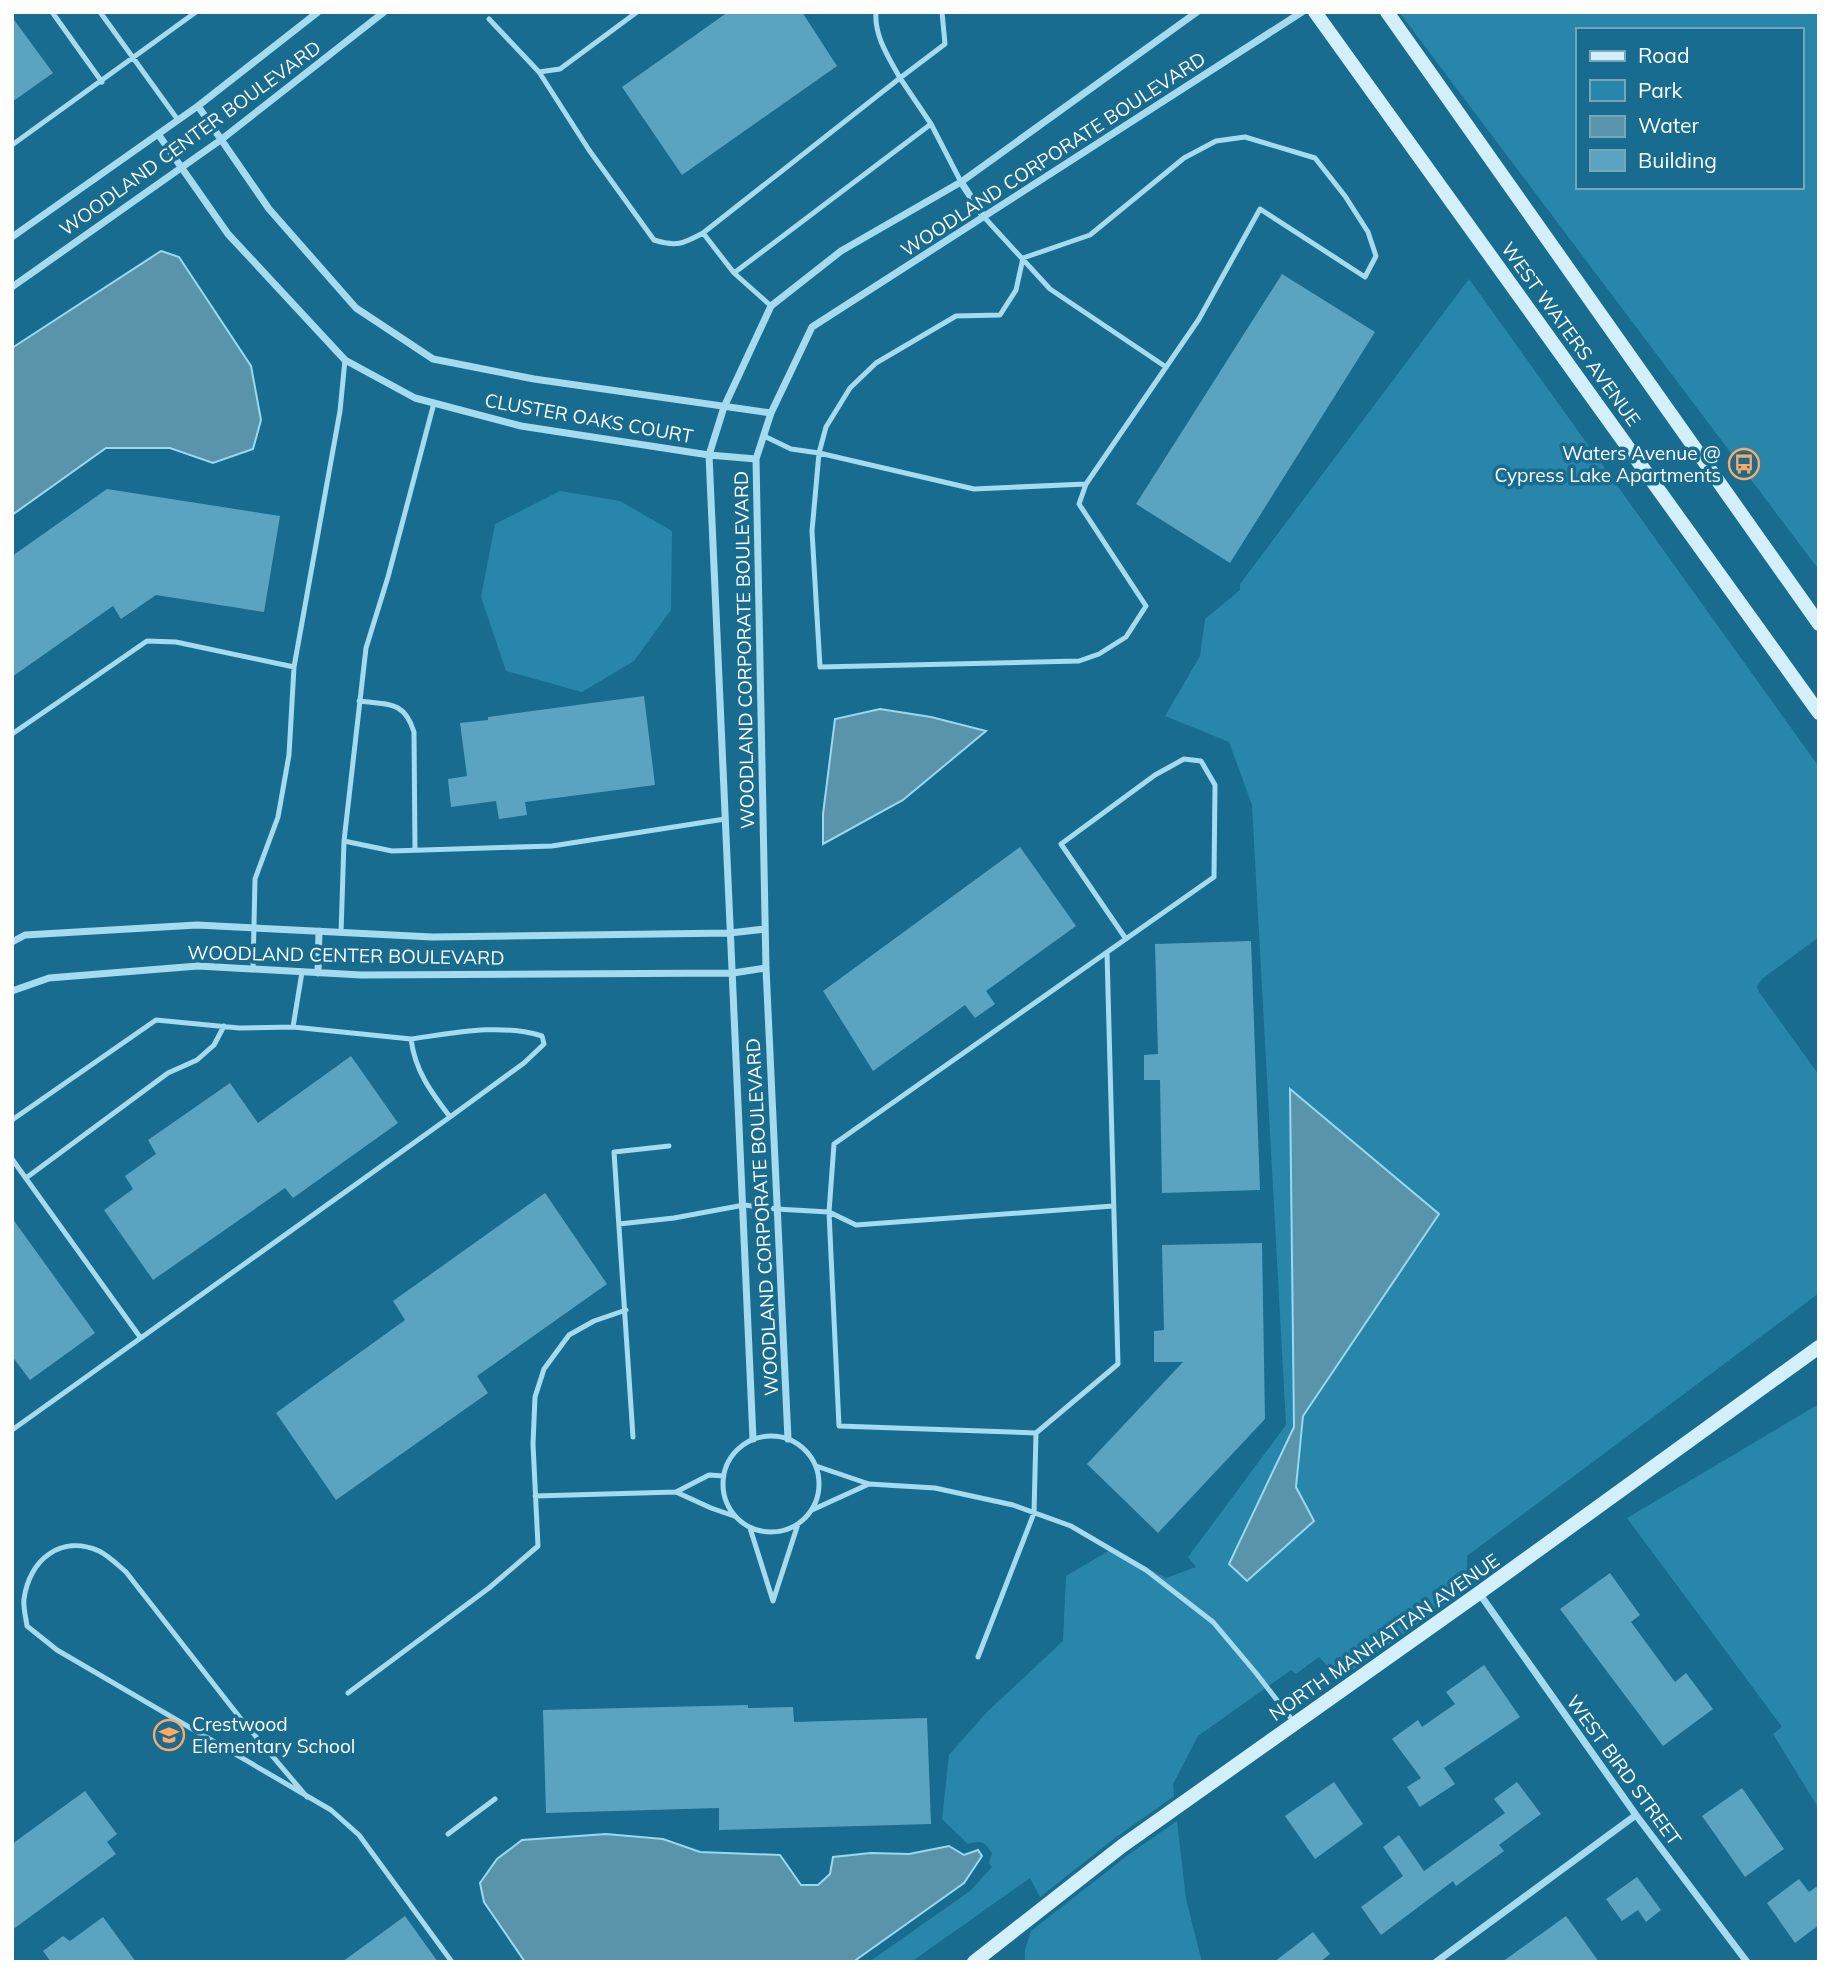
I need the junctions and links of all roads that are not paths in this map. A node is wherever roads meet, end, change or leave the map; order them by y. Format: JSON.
{"nodes":[{"id":1,"x":52,"y":12,"type":"edge"},
{"id":2,"x":100,"y":12,"type":"edge"},
{"id":3,"x":196,"y":12,"type":"edge"},
{"id":4,"x":318,"y":12,"type":"edge"},
{"id":5,"x":384,"y":12,"type":"edge"},
{"id":6,"x":637,"y":12,"type":"edge"},
{"id":7,"x":876,"y":12,"type":"edge"},
{"id":8,"x":942,"y":12,"type":"edge"},
{"id":9,"x":1197,"y":12,"type":"edge"},
{"id":10,"x":1302,"y":12,"type":"edge"},
{"id":11,"x":1315,"y":12,"type":"edge"},
{"id":12,"x":1387,"y":12,"type":"edge"},
{"id":13,"x":489,"y":19,"type":"dead end"},
{"id":14,"x":134,"y":59,"type":"junction"},
{"id":15,"x":539,"y":72,"type":"junction"},
{"id":16,"x":900,"y":78,"type":"junction"},
{"id":17,"x":102,"y":82,"type":"junction"},
{"id":18,"x":198,"y":106,"type":"junction"},
{"id":19,"x":178,"y":120,"type":"junction"},
{"id":20,"x":931,"y":124,"type":"junction"},
{"id":21,"x":158,"y":134,"type":"junction"},
{"id":22,"x":222,"y":139,"type":"junction"},
{"id":23,"x":12,"y":145,"type":"edge"},
{"id":24,"x":181,"y":168,"type":"junction"},
{"id":25,"x":961,"y":182,"type":"junction"},
{"id":26,"x":984,"y":217,"type":"junction"},
{"id":27,"x":703,"y":233,"type":"junction"},
{"id":28,"x":12,"y":237,"type":"edge"},
{"id":29,"x":1023,"y":258,"type":"junction"},
{"id":30,"x":734,"y":272,"type":"junction"},
{"id":31,"x":12,"y":287,"type":"edge"},
{"id":32,"x":771,"y":306,"type":"junction"},
{"id":33,"x":345,"y":360,"type":"junction"},
{"id":34,"x":1166,"y":367,"type":"junction"},
{"id":35,"x":434,"y":403,"type":"junction"},
{"id":36,"x":724,"y":407,"type":"junction"},
{"id":37,"x":771,"y":412,"type":"junction"},
{"id":38,"x":764,"y":436,"type":"junction"},
{"id":39,"x":819,"y":453,"type":"junction"},
{"id":40,"x":709,"y":455,"type":"junction"},
{"id":41,"x":756,"y":459,"type":"junction"},
{"id":42,"x":1086,"y":484,"type":"junction"},
{"id":43,"x":1819,"y":624,"type":"edge"},
{"id":44,"x":294,"y":667,"type":"junction"},
{"id":45,"x":359,"y":701,"type":"junction"},
{"id":46,"x":1819,"y":713,"type":"edge"},
{"id":47,"x":12,"y":734,"type":"edge"},
{"id":48,"x":725,"y":819,"type":"junction"},
{"id":49,"x":344,"y":841,"type":"junction"},
{"id":50,"x":415,"y":850,"type":"junction"},
{"id":51,"x":254,"y":928,"type":"junction"},
{"id":52,"x":765,"y":929,"type":"junction"},
{"id":53,"x":319,"y":931,"type":"junction"},
{"id":54,"x":341,"y":933,"type":"junction"},
{"id":55,"x":730,"y":933,"type":"junction"},
{"id":56,"x":1126,"y":939,"type":"junction"},
{"id":57,"x":12,"y":942,"type":"edge"},
{"id":58,"x":1107,"y":953,"type":"junction"},
{"id":59,"x":766,"y":968,"type":"junction"},
{"id":60,"x":253,"y":969,"type":"junction"},
{"id":61,"x":302,"y":972,"type":"junction"},
{"id":62,"x":318,"y":973,"type":"junction"},
{"id":63,"x":733,"y":973,"type":"junction"},
{"id":64,"x":12,"y":991,"type":"edge"},
{"id":65,"x":224,"y":1026,"type":"junction"},
{"id":66,"x":293,"y":1027,"type":"junction"},
{"id":67,"x":411,"y":1039,"type":"junction"},
{"id":68,"x":450,"y":1117,"type":"junction"},
{"id":69,"x":12,"y":1120,"type":"edge"},
{"id":70,"x":669,"y":1146,"type":"dead end"},
{"id":71,"x":12,"y":1159,"type":"edge"},
{"id":72,"x":26,"y":1178,"type":"junction"},
{"id":73,"x":744,"y":1205,"type":"junction"},
{"id":74,"x":1113,"y":1206,"type":"junction"},
{"id":75,"x":776,"y":1209,"type":"junction"},
{"id":76,"x":829,"y":1212,"type":"junction"},
{"id":77,"x":619,"y":1224,"type":"junction"},
{"id":78,"x":626,"y":1310,"type":"junction"},
{"id":79,"x":139,"y":1337,"type":"junction"},
{"id":80,"x":1819,"y":1347,"type":"edge"},
{"id":81,"x":14,"y":1426,"type":"edge"},
{"id":82,"x":1036,"y":1433,"type":"junction"},
{"id":83,"x":633,"y":1437,"type":"dead end"},
{"id":84,"x":753,"y":1439,"type":"junction"},
{"id":85,"x":788,"y":1439,"type":"junction"},
{"id":86,"x":816,"y":1466,"type":"junction"},
{"id":87,"x":724,"y":1476,"type":"junction"},
{"id":88,"x":869,"y":1484,"type":"junction"},
{"id":89,"x":676,"y":1492,"type":"junction"},
{"id":90,"x":534,"y":1496,"type":"junction"},
{"id":91,"x":812,"y":1510,"type":"junction"},
{"id":92,"x":1034,"y":1513,"type":"junction"},
{"id":93,"x":735,"y":1516,"type":"junction"},
{"id":94,"x":798,"y":1524,"type":"junction"},
{"id":95,"x":750,"y":1528,"type":"junction"},
{"id":96,"x":1479,"y":1593,"type":"junction"},
{"id":97,"x":978,"y":1657,"type":"dead end"},
{"id":98,"x":348,"y":1693,"type":"dead end"},
{"id":99,"x":1295,"y":1724,"type":"junction"},
{"id":100,"x":307,"y":1797,"type":"junction"},
{"id":101,"x":495,"y":1799,"type":"dead end"},
{"id":102,"x":1636,"y":1815,"type":"junction"},
{"id":103,"x":448,"y":1834,"type":"dead end"},
{"id":104,"x":452,"y":1962,"type":"edge"},
{"id":105,"x":974,"y":1962,"type":"edge"},
{"id":106,"x":1436,"y":1962,"type":"edge"},
{"id":107,"x":1747,"y":1962,"type":"edge"}],
"edges":[{"from":1,"to":17,"type":"lane"},
{"from":2,"to":14,"type":"lane"},
{"from":3,"to":14,"type":"lane"},
{"from":4,"to":18,"type":"street","name":"WOODLAND CENTER BOULEVARD"},
{"from":5,"to":22,"type":"street","name":"WOODLAND CENTER BOULEVARD"},
{"from":6,"to":15,"type":"lane"},
{"from":7,"to":16,"type":"lane"},
{"from":8,"to":16,"type":"lane"},
{"from":9,"to":25,"type":"street","name":"WOODLAND CORPORATE BOULEVARD"},
{"from":10,"to":26,"type":"street","name":"WOODLAND CORPORATE BOULEVARD"},
{"from":11,"to":46,"type":"main road","name":"WEST WATERS AVENUE"},
{"from":12,"to":43,"type":"main road","name":"WEST WATERS AVENUE"},
{"from":13,"to":15,"type":"lane"},
{"from":14,"to":17,"type":"lane"},
{"from":14,"to":19,"type":"lane"},
{"from":15,"to":27,"type":"lane"},
{"from":16,"to":20,"type":"lane"},
{"from":16,"to":27,"type":"lane"},
{"from":17,"to":23,"type":"lane"},
{"from":18,"to":19,"type":"street","name":"WOODLAND CENTER BOULEVARD"},
{"from":18,"to":22,"type":"street","name":"CLUSTER OAKS COURT"},
{"from":19,"to":21,"type":"street","name":"WOODLAND CENTER BOULEVARD"},
{"from":20,"to":25,"type":"lane"},
{"from":20,"to":30,"type":"lane"},
{"from":21,"to":24,"type":"street","name":"CLUSTER OAKS COURT"},
{"from":21,"to":28,"type":"street","name":"WOODLAND CENTER BOULEVARD"},
{"from":22,"to":24,"type":"street","name":"WOODLAND CENTER BOULEVARD"},
{"from":22,"to":36,"type":"street","name":"CLUSTER OAKS COURT"},
{"from":24,"to":31,"type":"street","name":"WOODLAND CENTER BOULEVARD"},
{"from":24,"to":33,"type":"street","name":"CLUSTER OAKS COURT"},
{"from":25,"to":26,"type":"street"},
{"from":25,"to":32,"type":"street","name":"WOODLAND CORPORATE BOULEVARD"},
{"from":26,"to":29,"type":"lane"},
{"from":26,"to":37,"type":"street","name":"WOODLAND CORPORATE BOULEVARD"},
{"from":27,"to":30,"type":"lane"},
{"from":29,"to":34,"type":"lane"},
{"from":29,"to":34,"type":"lane"},
{"from":29,"to":39,"type":"lane"},
{"from":30,"to":32,"type":"lane"},
{"from":32,"to":36,"type":"street","name":"WOODLAND CORPORATE BOULEVARD"},
{"from":33,"to":35,"type":"street","name":"CLUSTER OAKS COURT"},
{"from":33,"to":44,"type":"lane"},
{"from":34,"to":42,"type":"lane"},
{"from":35,"to":40,"type":"street","name":"CLUSTER OAKS COURT"},
{"from":35,"to":45,"type":"lane"},
{"from":36,"to":37,"type":"street","name":"CLUSTER OAKS COURT"},
{"from":36,"to":40,"type":"street","name":"WOODLAND CORPORATE BOULEVARD"},
{"from":37,"to":38,"type":"street","name":"WOODLAND CORPORATE BOULEVARD"},
{"from":38,"to":39,"type":"lane"},
{"from":38,"to":41,"type":"street","name":"WOODLAND CORPORATE BOULEVARD"},
{"from":39,"to":42,"type":"lane"},
{"from":39,"to":42,"type":"lane"},
{"from":40,"to":41,"type":"street","name":"CLUSTER OAKS COURT"},
{"from":40,"to":48,"type":"street","name":"WOODLAND CORPORATE BOULEVARD"},
{"from":41,"to":52,"type":"street","name":"WOODLAND CORPORATE BOULEVARD"},
{"from":44,"to":47,"type":"lane"},
{"from":44,"to":51,"type":"lane"},
{"from":45,"to":49,"type":"lane"},
{"from":45,"to":50,"type":"lane"},
{"from":48,"to":50,"type":"lane"},
{"from":48,"to":55,"type":"street","name":"WOODLAND CORPORATE BOULEVARD"},
{"from":49,"to":50,"type":"lane"},
{"from":49,"to":54,"type":"lane"},
{"from":51,"to":53,"type":"street","name":"WOODLAND CENTER BOULEVARD"},
{"from":51,"to":57,"type":"street","name":"WOODLAND CENTER BOULEVARD"},
{"from":51,"to":60,"type":"lane"},
{"from":52,"to":55,"type":"street","name":"WOODLAND CENTER BOULEVARD"},
{"from":52,"to":59,"type":"street","name":"WOODLAND CORPORATE BOULEVARD"},
{"from":53,"to":54,"type":"street","name":"WOODLAND CENTER BOULEVARD"},
{"from":53,"to":62,"type":"street"},
{"from":54,"to":55,"type":"street","name":"WOODLAND CENTER BOULEVARD"},
{"from":55,"to":63,"type":"street","name":"WOODLAND CORPORATE BOULEVARD"},
{"from":56,"to":56,"type":"lane"},
{"from":56,"to":58,"type":"lane"},
{"from":58,"to":74,"type":"lane"},
{"from":58,"to":76,"type":"lane"},
{"from":59,"to":63,"type":"street","name":"WOODLAND CENTER BOULEVARD"},
{"from":59,"to":75,"type":"street","name":"WOODLAND CORPORATE BOULEVARD"},
{"from":60,"to":61,"type":"street","name":"WOODLAND CENTER BOULEVARD"},
{"from":60,"to":64,"type":"street","name":"WOODLAND CENTER BOULEVARD"},
{"from":61,"to":62,"type":"street","name":"WOODLAND CENTER BOULEVARD"},
{"from":61,"to":66,"type":"lane"},
{"from":62,"to":63,"type":"street","name":"WOODLAND CENTER BOULEVARD"},
{"from":63,"to":73,"type":"street","name":"WOODLAND CORPORATE BOULEVARD"},
{"from":65,"to":66,"type":"lane"},
{"from":65,"to":69,"type":"lane"},
{"from":65,"to":72,"type":"lane"},
{"from":66,"to":67,"type":"lane"},
{"from":67,"to":68,"type":"lane"},
{"from":67,"to":68,"type":"lane"},
{"from":68,"to":79,"type":"lane"},
{"from":70,"to":77,"type":"lane"},
{"from":71,"to":72,"type":"lane"},
{"from":72,"to":79,"type":"lane"},
{"from":73,"to":75,"type":"lane"},
{"from":73,"to":77,"type":"lane"},
{"from":73,"to":84,"type":"street","name":"WOODLAND CORPORATE BOULEVARD"},
{"from":74,"to":76,"type":"lane"},
{"from":74,"to":82,"type":"lane"},
{"from":75,"to":76,"type":"lane"},
{"from":75,"to":85,"type":"street","name":"WOODLAND CORPORATE BOULEVARD"},
{"from":76,"to":82,"type":"lane"},
{"from":77,"to":78,"type":"lane"},
{"from":78,"to":83,"type":"lane"},
{"from":78,"to":90,"type":"lane"},
{"from":79,"to":81,"type":"lane"},
{"from":80,"to":96,"type":"main road","name":"NORTH MANHATTAN AVENUE"},
{"from":82,"to":92,"type":"lane"},
{"from":84,"to":85,"type":"lane"},
{"from":84,"to":87,"type":"lane"},
{"from":85,"to":86,"type":"lane"},
{"from":86,"to":88,"type":"lane"},
{"from":86,"to":91,"type":"lane"},
{"from":87,"to":89,"type":"lane"},
{"from":87,"to":93,"type":"lane"},
{"from":88,"to":91,"type":"lane"},
{"from":88,"to":92,"type":"lane"},
{"from":89,"to":90,"type":"lane"},
{"from":89,"to":93,"type":"lane"},
{"from":90,"to":98,"type":"lane"},
{"from":91,"to":94,"type":"lane"},
{"from":92,"to":97,"type":"lane"},
{"from":92,"to":99,"type":"lane"},
{"from":93,"to":95,"type":"lane"},
{"from":94,"to":95,"type":"lane"},
{"from":94,"to":95,"type":"lane"},
{"from":96,"to":99,"type":"main road","name":"NORTH MANHATTAN AVENUE"},
{"from":96,"to":102,"type":"street","name":"WEST BIRD STREET"},
{"from":99,"to":105,"type":"main road","name":"NORTH MANHATTAN AVENUE"},
{"from":100,"to":100,"type":"lane"},
{"from":100,"to":104,"type":"lane"},
{"from":101,"to":103,"type":"lane"},
{"from":102,"to":106,"type":"street"},
{"from":102,"to":107,"type":"street","name":"WEST BIRD STREET"}]}
